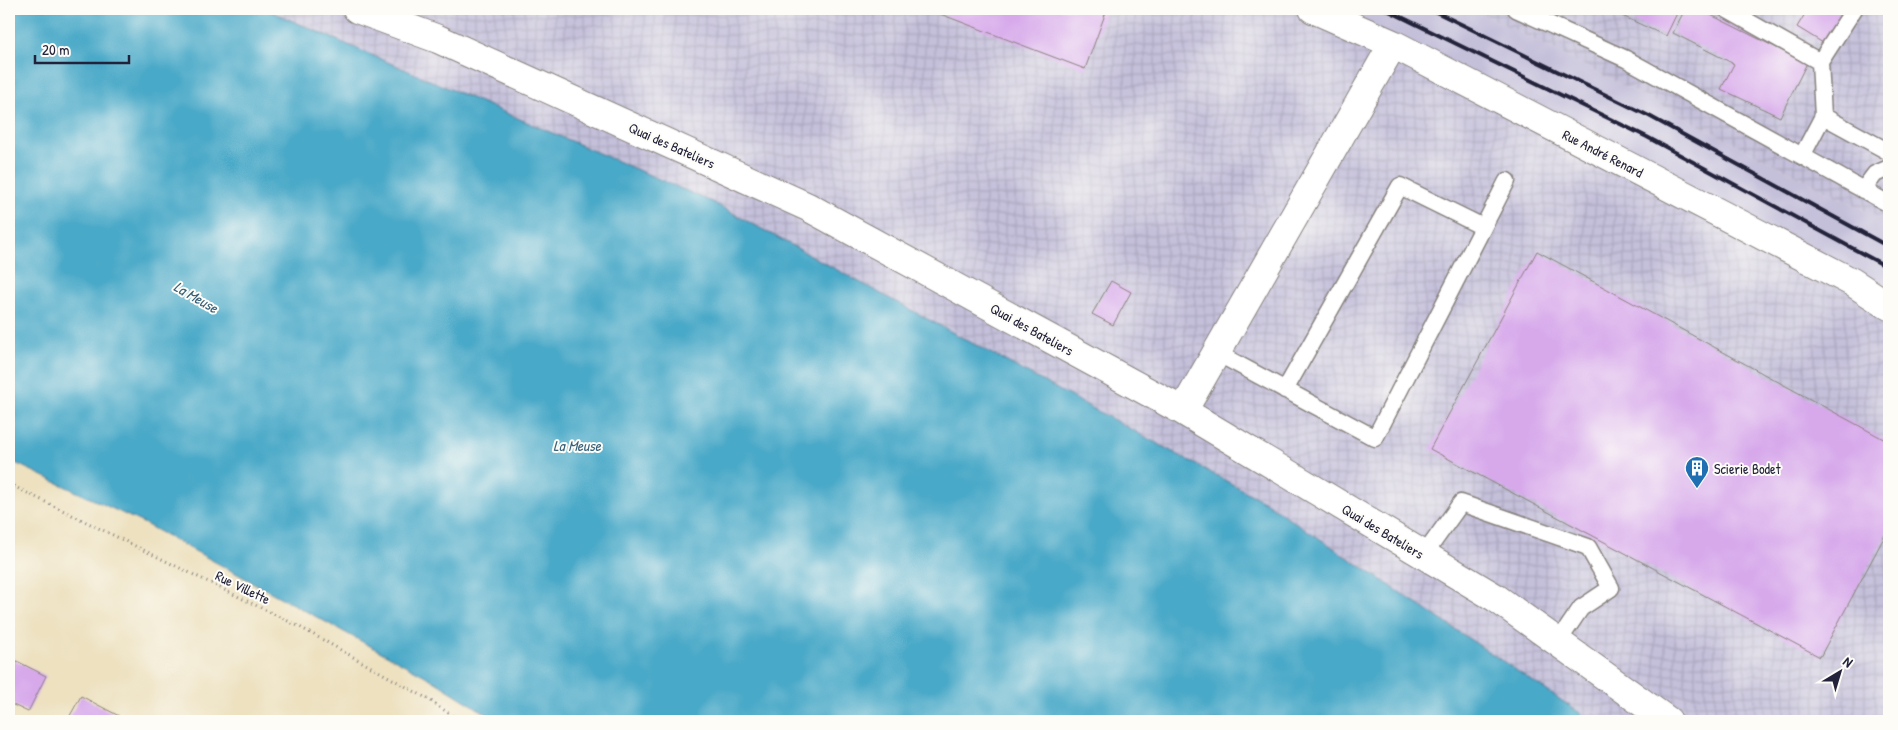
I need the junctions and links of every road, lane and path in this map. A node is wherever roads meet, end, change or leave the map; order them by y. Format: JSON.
{"nodes":[{"id":1,"x":357,"y":9,"type":"edge"},
{"id":2,"x":1313,"y":9,"type":"edge"},
{"id":3,"x":1516,"y":9,"type":"edge"},
{"id":4,"x":1726,"y":9,"type":"edge"},
{"id":5,"x":1854,"y":9,"type":"edge"},
{"id":6,"x":1393,"y":44,"type":"junction"},
{"id":7,"x":1820,"y":62,"type":"junction"},
{"id":8,"x":1823,"y":116,"type":"junction"},
{"id":9,"x":1889,"y":152,"type":"edge"},
{"id":10,"x":1802,"y":156,"type":"junction"},
{"id":11,"x":1889,"y":168,"type":"edge"},
{"id":12,"x":1506,"y":181,"type":"dead end"},
{"id":13,"x":1863,"y":190,"type":"junction"},
{"id":14,"x":1889,"y":204,"type":"edge"},
{"id":15,"x":1483,"y":227,"type":"junction"},
{"id":16,"x":1889,"y":306,"type":"edge"},
{"id":17,"x":1217,"y":353,"type":"junction"},
{"id":18,"x":1286,"y":390,"type":"junction"},
{"id":19,"x":1184,"y":411,"type":"junction"},
{"id":20,"x":9,"y":484,"type":"edge"},
{"id":21,"x":1424,"y":555,"type":"junction"},
{"id":22,"x":1558,"y":642,"type":"junction"},
{"id":23,"x":460,"y":721,"type":"edge"},
{"id":24,"x":1668,"y":721,"type":"edge"}],
"edges":[{"from":1,"to":19,"type":"street","name":"Quai des Bateliers"},
{"from":2,"to":6,"type":"street","name":"Rue André Renard"},
{"from":3,"to":10,"type":"lane"},
{"from":4,"to":7,"type":"lane"},
{"from":5,"to":7,"type":"lane"},
{"from":6,"to":16,"type":"street","name":"Rue André Renard"},
{"from":6,"to":17,"type":"street"},
{"from":7,"to":8,"type":"lane"},
{"from":8,"to":9,"type":"lane"},
{"from":8,"to":10,"type":"lane"},
{"from":10,"to":13,"type":"lane"},
{"from":11,"to":13,"type":"lane"},
{"from":12,"to":15,"type":"lane"},
{"from":13,"to":14,"type":"lane"},
{"from":15,"to":18,"type":"lane"},
{"from":15,"to":18,"type":"lane"},
{"from":17,"to":18,"type":"lane"},
{"from":17,"to":19,"type":"street"},
{"from":19,"to":21,"type":"street","name":"Quai des Bateliers"},
{"from":20,"to":23,"type":"path","name":"Rue Villette"},
{"from":21,"to":22,"type":"street","name":"Quai des Bateliers"},
{"from":21,"to":22,"type":"lane"},
{"from":22,"to":24,"type":"street","name":"Quai des Bateliers"}]}
